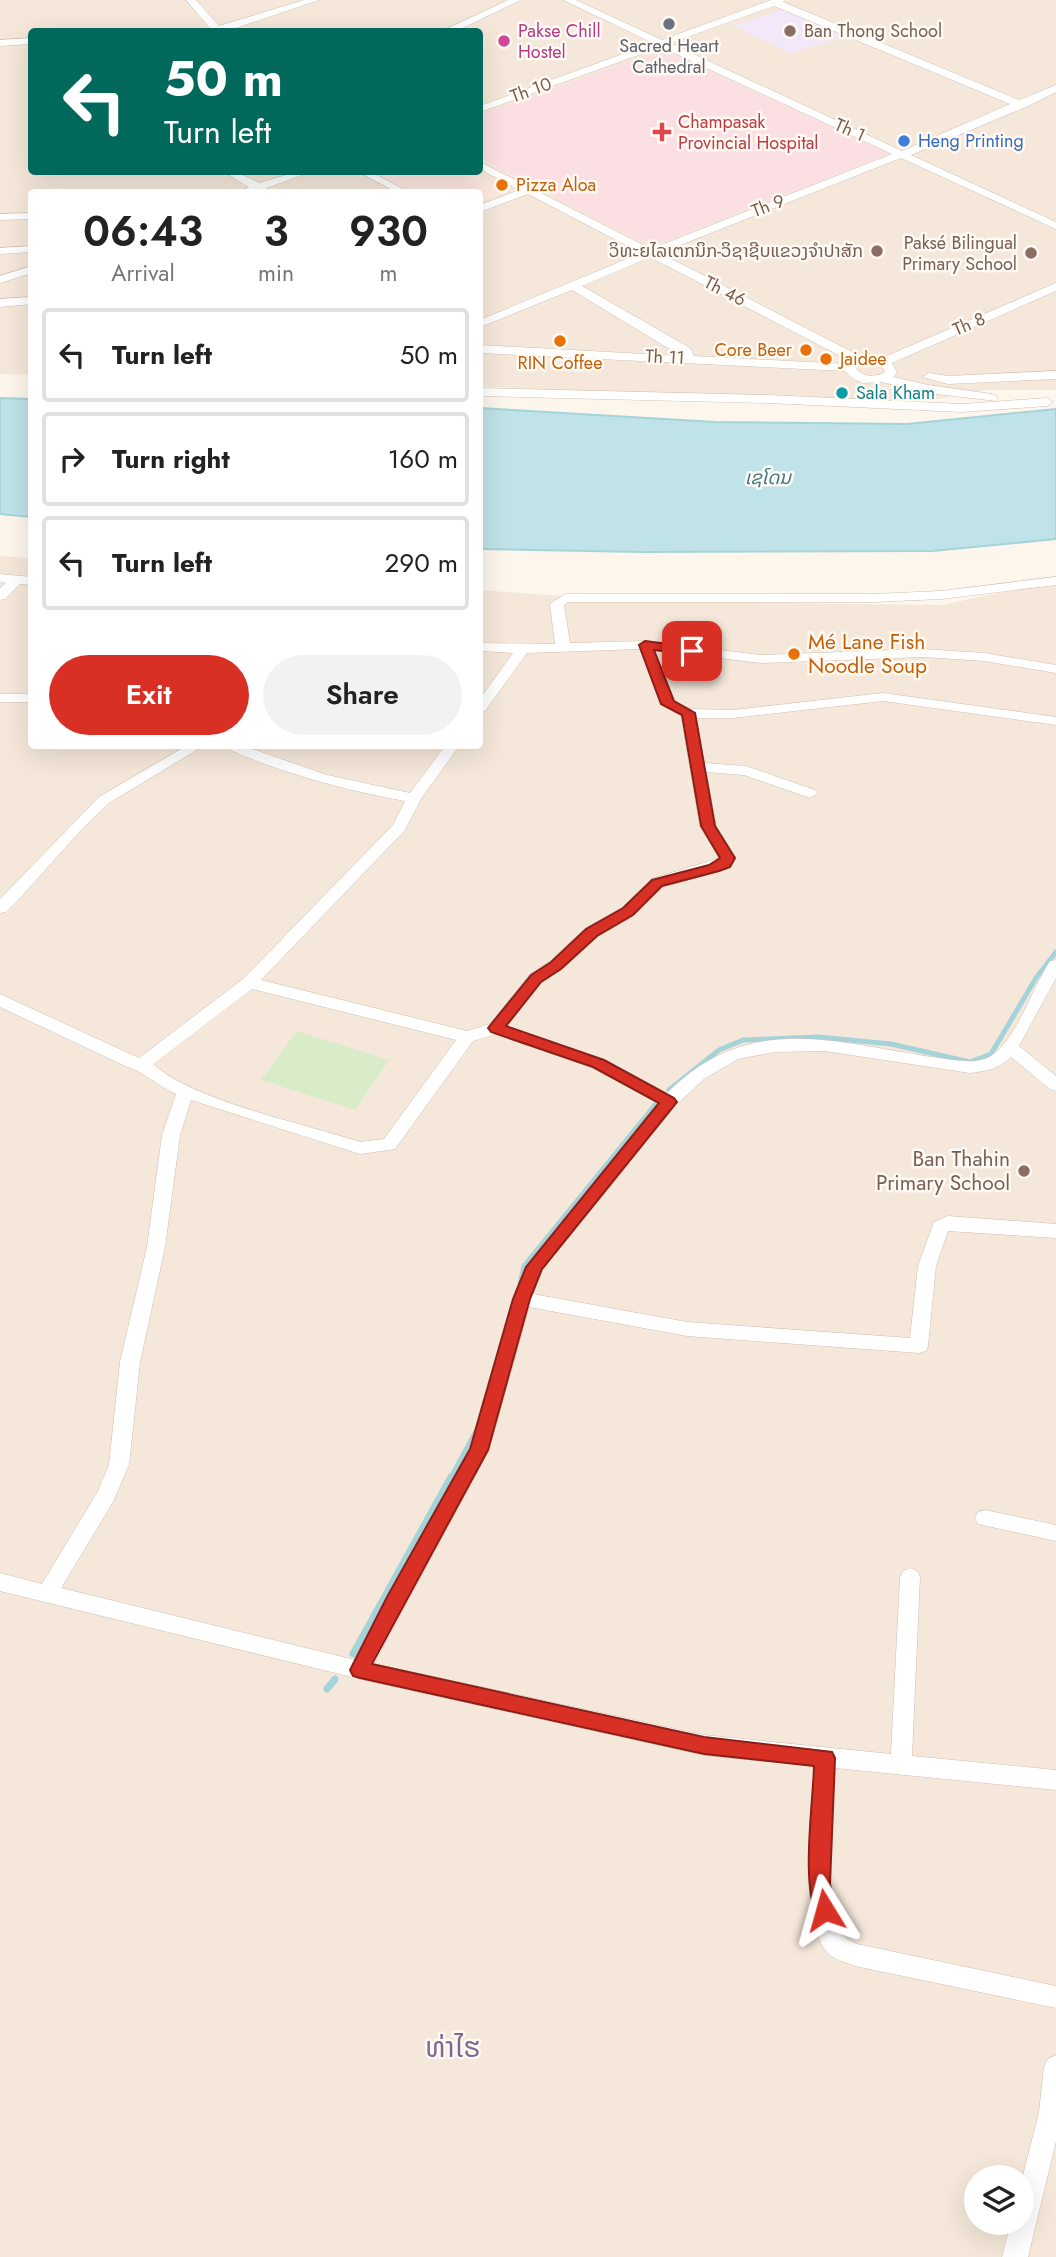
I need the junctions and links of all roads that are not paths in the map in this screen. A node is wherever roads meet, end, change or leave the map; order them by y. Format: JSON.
{"nodes":[{"id":1,"x":191,"y":0,"type":"edge"},
{"id":2,"x":314,"y":0,"type":"edge"},
{"id":3,"x":516,"y":0,"type":"edge"},
{"id":4,"x":569,"y":0,"type":"edge"},
{"id":5,"x":777,"y":1,"type":"edge"},
{"id":6,"x":215,"y":28,"type":"edge"},
{"id":7,"x":227,"y":28,"type":"edge"},
{"id":8,"x":454,"y":28,"type":"edge"},
{"id":9,"x":28,"y":41,"type":"edge"},
{"id":10,"x":0,"y":43,"type":"edge"},
{"id":11,"x":663,"y":44,"type":"junction"},
{"id":12,"x":1056,"y":88,"type":"edge"},
{"id":13,"x":1022,"y":104,"type":"junction"},
{"id":14,"x":483,"y":108,"type":"edge"},
{"id":15,"x":903,"y":154,"type":"junction"},
{"id":16,"x":483,"y":167,"type":"edge"},
{"id":17,"x":235,"y":175,"type":"edge"},
{"id":18,"x":298,"y":175,"type":"edge"},
{"id":19,"x":370,"y":175,"type":"edge"},
{"id":20,"x":262,"y":189,"type":"edge"},
{"id":21,"x":266,"y":189,"type":"edge"},
{"id":22,"x":397,"y":189,"type":"edge"},
{"id":23,"x":528,"y":190,"type":"junction"},
{"id":24,"x":483,"y":208,"type":"edge"},
{"id":25,"x":28,"y":216,"type":"edge"},
{"id":26,"x":0,"y":217,"type":"edge"},
{"id":27,"x":1056,"y":226,"type":"edge"},
{"id":28,"x":28,"y":249,"type":"edge"},
{"id":29,"x":0,"y":251,"type":"edge"},
{"id":30,"x":649,"y":253,"type":"junction"},
{"id":31,"x":28,"y":270,"type":"edge"},
{"id":32,"x":0,"y":280,"type":"edge"},
{"id":33,"x":572,"y":285,"type":"junction"},
{"id":34,"x":1056,"y":287,"type":"edge"},
{"id":35,"x":28,"y":300,"type":"edge"},
{"id":36,"x":0,"y":303,"type":"edge"},
{"id":37,"x":483,"y":318,"type":"edge"},
{"id":38,"x":483,"y":349,"type":"edge"},
{"id":39,"x":688,"y":358,"type":"junction"},
{"id":40,"x":854,"y":364,"type":"junction"},
{"id":41,"x":885,"y":371,"type":"junction"},
{"id":42,"x":1056,"y":374,"type":"edge"},
{"id":43,"x":483,"y":392,"type":"edge"},
{"id":44,"x":1051,"y":402,"type":"edge"},
{"id":45,"x":0,"y":578,"type":"edge"},
{"id":46,"x":24,"y":580,"type":"edge"},
{"id":47,"x":1056,"y":581,"type":"edge"},
{"id":48,"x":0,"y":596,"type":"edge"},
{"id":49,"x":645,"y":645,"type":"junction"},
{"id":50,"x":483,"y":647,"type":"edge"},
{"id":51,"x":564,"y":648,"type":"junction"},
{"id":52,"x":523,"y":649,"type":"junction"},
{"id":53,"x":1056,"y":669,"type":"edge"},
{"id":54,"x":0,"y":698,"type":"edge"},
{"id":55,"x":28,"y":698,"type":"edge"},
{"id":56,"x":483,"y":704,"type":"edge"},
{"id":57,"x":688,"y":713,"type":"junction"},
{"id":58,"x":1056,"y":721,"type":"edge"},
{"id":59,"x":191,"y":749,"type":"edge"},
{"id":60,"x":239,"y":749,"type":"edge"},
{"id":61,"x":450,"y":749,"type":"edge"},
{"id":62,"x":698,"y":766,"type":"junction"},
{"id":63,"x":810,"y":793,"type":"dead end"},
{"id":64,"x":414,"y":798,"type":"junction"},
{"id":65,"x":0,"y":908,"type":"edge"},
{"id":66,"x":1054,"y":972,"type":"edge"},
{"id":67,"x":249,"y":983,"type":"junction"},
{"id":68,"x":0,"y":1000,"type":"edge"},
{"id":69,"x":496,"y":1028,"type":"junction"},
{"id":70,"x":467,"y":1037,"type":"junction"},
{"id":71,"x":1009,"y":1047,"type":"junction"},
{"id":72,"x":142,"y":1064,"type":"junction"},
{"id":73,"x":1056,"y":1085,"type":"edge"},
{"id":74,"x":185,"y":1092,"type":"junction"},
{"id":75,"x":669,"y":1102,"type":"junction"},
{"id":76,"x":1056,"y":1231,"type":"edge"},
{"id":77,"x":522,"y":1299,"type":"junction"},
{"id":78,"x":985,"y":1518,"type":"dead end"},
{"id":79,"x":1056,"y":1533,"type":"edge"},
{"id":80,"x":910,"y":1577,"type":"dead end"},
{"id":81,"x":0,"y":1582,"type":"edge"},
{"id":82,"x":47,"y":1594,"type":"junction"},
{"id":83,"x":360,"y":1670,"type":"junction"},
{"id":84,"x":825,"y":1758,"type":"junction"},
{"id":85,"x":901,"y":1765,"type":"junction"},
{"id":86,"x":1056,"y":1780,"type":"edge"},
{"id":87,"x":1056,"y":1997,"type":"edge"},
{"id":88,"x":1056,"y":2067,"type":"edge"},
{"id":89,"x":1015,"y":2257,"type":"edge"}],
"edges":[{"from":1,"to":6,"type":"street"},
{"from":2,"to":7,"type":"street"},
{"from":3,"to":8,"type":"street"},
{"from":4,"to":11,"type":"street","name":"Th 1"},
{"from":5,"to":11,"type":"street","name":"Th 10"},
{"from":5,"to":13,"type":"street"},
{"from":9,"to":10,"type":"street"},
{"from":11,"to":14,"type":"street","name":"Th 10"},
{"from":11,"to":15,"type":"street","name":"Th 1"},
{"from":12,"to":13,"type":"street","name":"Th 9"},
{"from":13,"to":15,"type":"street","name":"Th 9"},
{"from":15,"to":27,"type":"street","name":"Th 1"},
{"from":15,"to":30,"type":"street","name":"Th 9"},
{"from":16,"to":23,"type":"street","name":"Th 46"},
{"from":17,"to":20,"type":"street"},
{"from":18,"to":21,"type":"street"},
{"from":19,"to":22,"type":"street"},
{"from":23,"to":24,"type":"street"},
{"from":23,"to":30,"type":"street","name":"Th 46"},
{"from":25,"to":26,"type":"street"},
{"from":28,"to":29,"type":"street"},
{"from":30,"to":33,"type":"street","name":"Th 9"},
{"from":30,"to":40,"type":"street","name":"Th 46"},
{"from":31,"to":32,"type":"street"},
{"from":33,"to":37,"type":"street","name":"Th 9"},
{"from":33,"to":39,"type":"street"},
{"from":34,"to":41,"type":"street","name":"Th 8"},
{"from":35,"to":36,"type":"street"},
{"from":38,"to":39,"type":"street","name":"Th 11"},
{"from":39,"to":40,"type":"street","name":"Th 11"},
{"from":40,"to":41,"type":"street"},
{"from":40,"to":41,"type":"street"},
{"from":41,"to":42,"type":"street"},
{"from":41,"to":44,"type":"street"},
{"from":43,"to":44,"type":"street"},
{"from":45,"to":46,"type":"street"},
{"from":46,"to":48,"type":"street"},
{"from":47,"to":51,"type":"street"},
{"from":49,"to":51,"type":"street"},
{"from":49,"to":53,"type":"street"},
{"from":49,"to":57,"type":"street"},
{"from":50,"to":52,"type":"street"},
{"from":51,"to":52,"type":"street"},
{"from":52,"to":56,"type":"street"},
{"from":54,"to":55,"type":"street"},
{"from":57,"to":58,"type":"street"},
{"from":57,"to":62,"type":"street"},
{"from":59,"to":65,"type":"street"},
{"from":60,"to":64,"type":"street"},
{"from":61,"to":64,"type":"street"},
{"from":62,"to":63,"type":"street"},
{"from":62,"to":69,"type":"street"},
{"from":64,"to":67,"type":"street"},
{"from":66,"to":71,"type":"street"},
{"from":67,"to":70,"type":"street"},
{"from":67,"to":72,"type":"street"},
{"from":68,"to":72,"type":"street"},
{"from":69,"to":70,"type":"street"},
{"from":69,"to":75,"type":"street"},
{"from":70,"to":74,"type":"street"},
{"from":71,"to":73,"type":"street"},
{"from":71,"to":75,"type":"street"},
{"from":72,"to":74,"type":"street"},
{"from":74,"to":82,"type":"street"},
{"from":75,"to":77,"type":"street"},
{"from":76,"to":77,"type":"street"},
{"from":77,"to":83,"type":"street"},
{"from":78,"to":79,"type":"street"},
{"from":80,"to":85,"type":"street"},
{"from":81,"to":82,"type":"street"},
{"from":82,"to":83,"type":"street"},
{"from":83,"to":84,"type":"street"},
{"from":84,"to":85,"type":"street"},
{"from":84,"to":87,"type":"street"},
{"from":85,"to":86,"type":"street"},
{"from":88,"to":89,"type":"street"}]}
